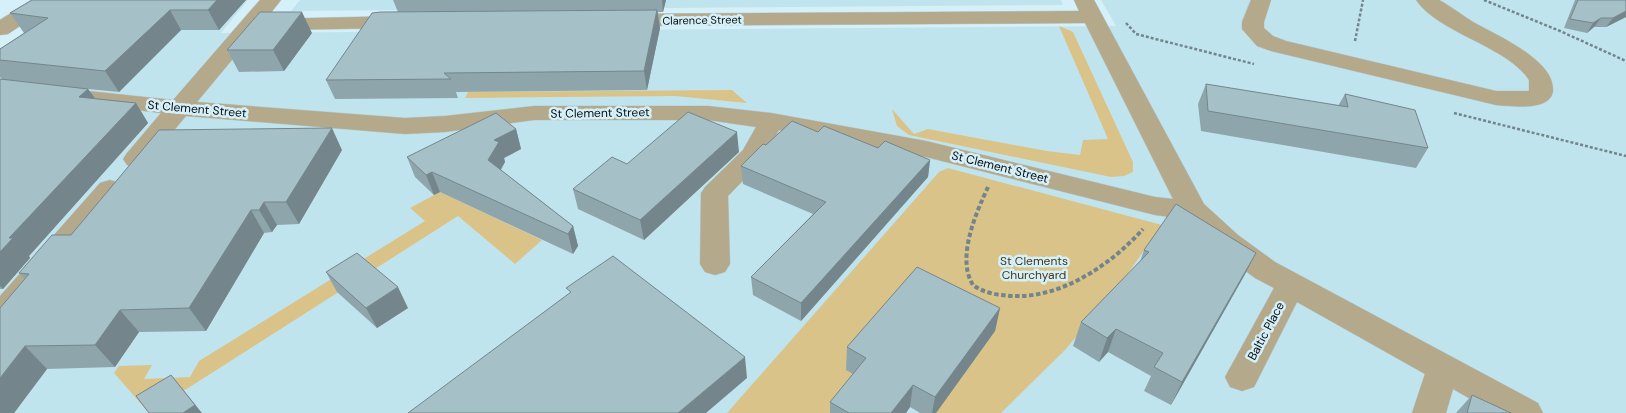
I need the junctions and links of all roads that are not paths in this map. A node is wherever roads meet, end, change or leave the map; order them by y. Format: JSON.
{"nodes":[{"id":1,"x":46,"y":0,"type":"edge"},
{"id":2,"x":271,"y":0,"type":"edge"},
{"id":3,"x":1261,"y":0,"type":"edge"},
{"id":4,"x":1426,"y":0,"type":"edge"},
{"id":5,"x":1088,"y":8,"type":"edge"},
{"id":6,"x":754,"y":10,"type":"edge"},
{"id":7,"x":597,"y":21,"type":"edge"},
{"id":8,"x":421,"y":22,"type":"edge"},
{"id":9,"x":252,"y":24,"type":"junction"},
{"id":10,"x":0,"y":29,"type":"edge"},
{"id":11,"x":66,"y":95,"type":"edge"},
{"id":12,"x":179,"y":108,"type":"junction"},
{"id":13,"x":771,"y":121,"type":"junction"},
{"id":14,"x":1192,"y":210,"type":"junction"},
{"id":15,"x":716,"y":264,"type":"dead end"},
{"id":16,"x":1291,"y":284,"type":"junction"},
{"id":17,"x":0,"y":318,"type":"edge"},
{"id":18,"x":1444,"y":367,"type":"junction"},
{"id":19,"x":1242,"y":377,"type":"dead end"},
{"id":20,"x":1429,"y":413,"type":"edge"},
{"id":21,"x":1526,"y":413,"type":"edge"}],
"edges":[{"from":1,"to":10,"type":"street"},
{"from":2,"to":9,"type":"street"},
{"from":3,"to":4,"type":"street"},
{"from":5,"to":6,"type":"street","name":"Clarence Street"},
{"from":5,"to":14,"type":"street"},
{"from":6,"to":7,"type":"street","name":"Clarence Street"},
{"from":8,"to":9,"type":"street"},
{"from":9,"to":12,"type":"street"},
{"from":11,"to":12,"type":"street","name":"St Clement Street"},
{"from":12,"to":13,"type":"street","name":"St Clement Street"},
{"from":12,"to":17,"type":"street"},
{"from":13,"to":14,"type":"street","name":"St Clement Street"},
{"from":13,"to":15,"type":"street"},
{"from":14,"to":16,"type":"street"},
{"from":16,"to":18,"type":"street"},
{"from":16,"to":19,"type":"street","name":"Baltic Place"},
{"from":18,"to":20,"type":"street"},
{"from":18,"to":21,"type":"street"}]}
